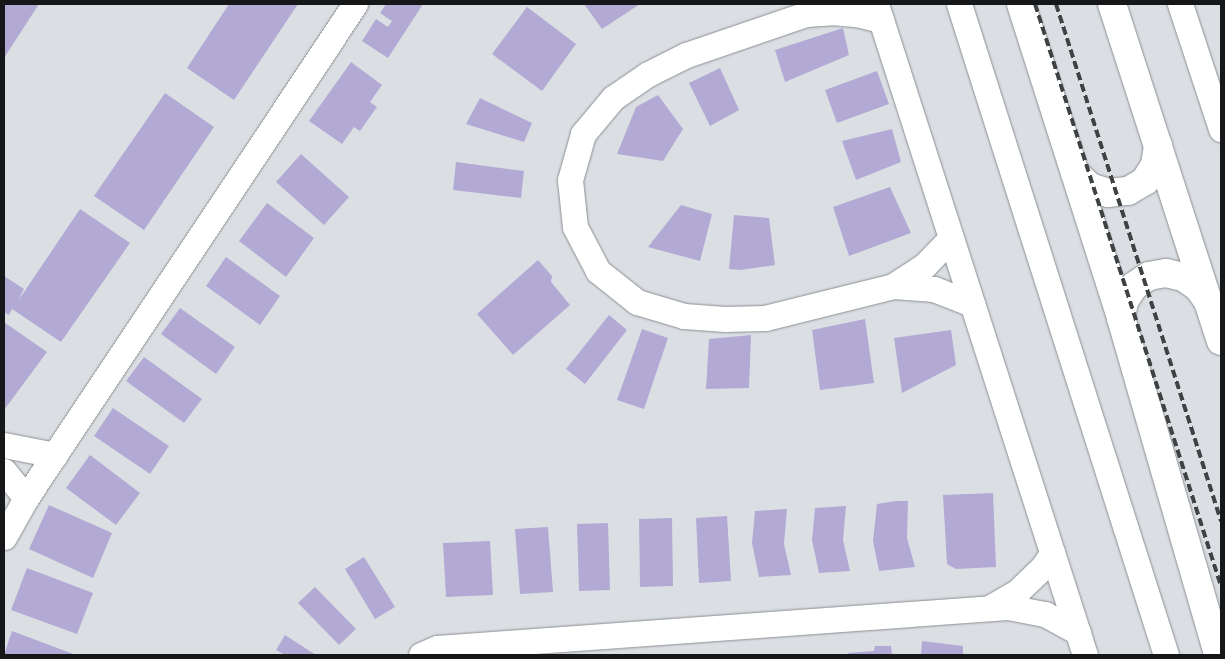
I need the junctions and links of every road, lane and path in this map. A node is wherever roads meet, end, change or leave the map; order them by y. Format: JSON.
{"nodes":[{"id":1,"x":355,"y":4,"type":"edge"},
{"id":2,"x":959,"y":4,"type":"edge"},
{"id":3,"x":1021,"y":4,"type":"edge"},
{"id":4,"x":1112,"y":4,"type":"edge"},
{"id":5,"x":1180,"y":4,"type":"edge"},
{"id":6,"x":814,"y":9,"type":"edge"},
{"id":7,"x":878,"y":12,"type":"edge"},
{"id":8,"x":1221,"y":129,"type":"edge"},
{"id":9,"x":1158,"y":146,"type":"junction"},
{"id":10,"x":1076,"y":173,"type":"junction"},
{"id":11,"x":951,"y":238,"type":"junction"},
{"id":12,"x":893,"y":286,"type":"junction"},
{"id":13,"x":1208,"y":301,"type":"junction"},
{"id":14,"x":972,"y":304,"type":"junction"},
{"id":15,"x":1121,"y":318,"type":"junction"},
{"id":16,"x":1221,"y":341,"type":"edge"},
{"id":17,"x":4,"y":444,"type":"edge"},
{"id":18,"x":55,"y":455,"type":"junction"},
{"id":19,"x":4,"y":471,"type":"edge"},
{"id":20,"x":26,"y":498,"type":"junction"},
{"id":21,"x":4,"y":537,"type":"edge"},
{"id":22,"x":1052,"y":553,"type":"junction"},
{"id":23,"x":989,"y":608,"type":"junction"},
{"id":24,"x":1082,"y":644,"type":"edge"},
{"id":25,"x":420,"y":655,"type":"edge"},
{"id":26,"x":1166,"y":655,"type":"edge"},
{"id":27,"x":1218,"y":655,"type":"edge"}],
"edges":[{"from":1,"to":18,"type":"street"},
{"from":2,"to":26,"type":"street"},
{"from":3,"to":10,"type":"main road"},
{"from":4,"to":9,"type":"main road"},
{"from":5,"to":8,"type":"street"},
{"from":6,"to":7,"type":"street"},
{"from":6,"to":12,"type":"street"},
{"from":7,"to":11,"type":"street"},
{"from":9,"to":10,"type":"main road"},
{"from":9,"to":13,"type":"main road"},
{"from":10,"to":15,"type":"main road"},
{"from":11,"to":12,"type":"street"},
{"from":11,"to":14,"type":"street"},
{"from":12,"to":14,"type":"street"},
{"from":13,"to":15,"type":"main road"},
{"from":13,"to":16,"type":"main road"},
{"from":14,"to":22,"type":"street"},
{"from":15,"to":27,"type":"main road"},
{"from":17,"to":18,"type":"street"},
{"from":18,"to":20,"type":"street"},
{"from":19,"to":20,"type":"street"},
{"from":20,"to":21,"type":"street"},
{"from":22,"to":23,"type":"street"},
{"from":22,"to":24,"type":"street"},
{"from":23,"to":24,"type":"street"},
{"from":23,"to":25,"type":"street"}]}
